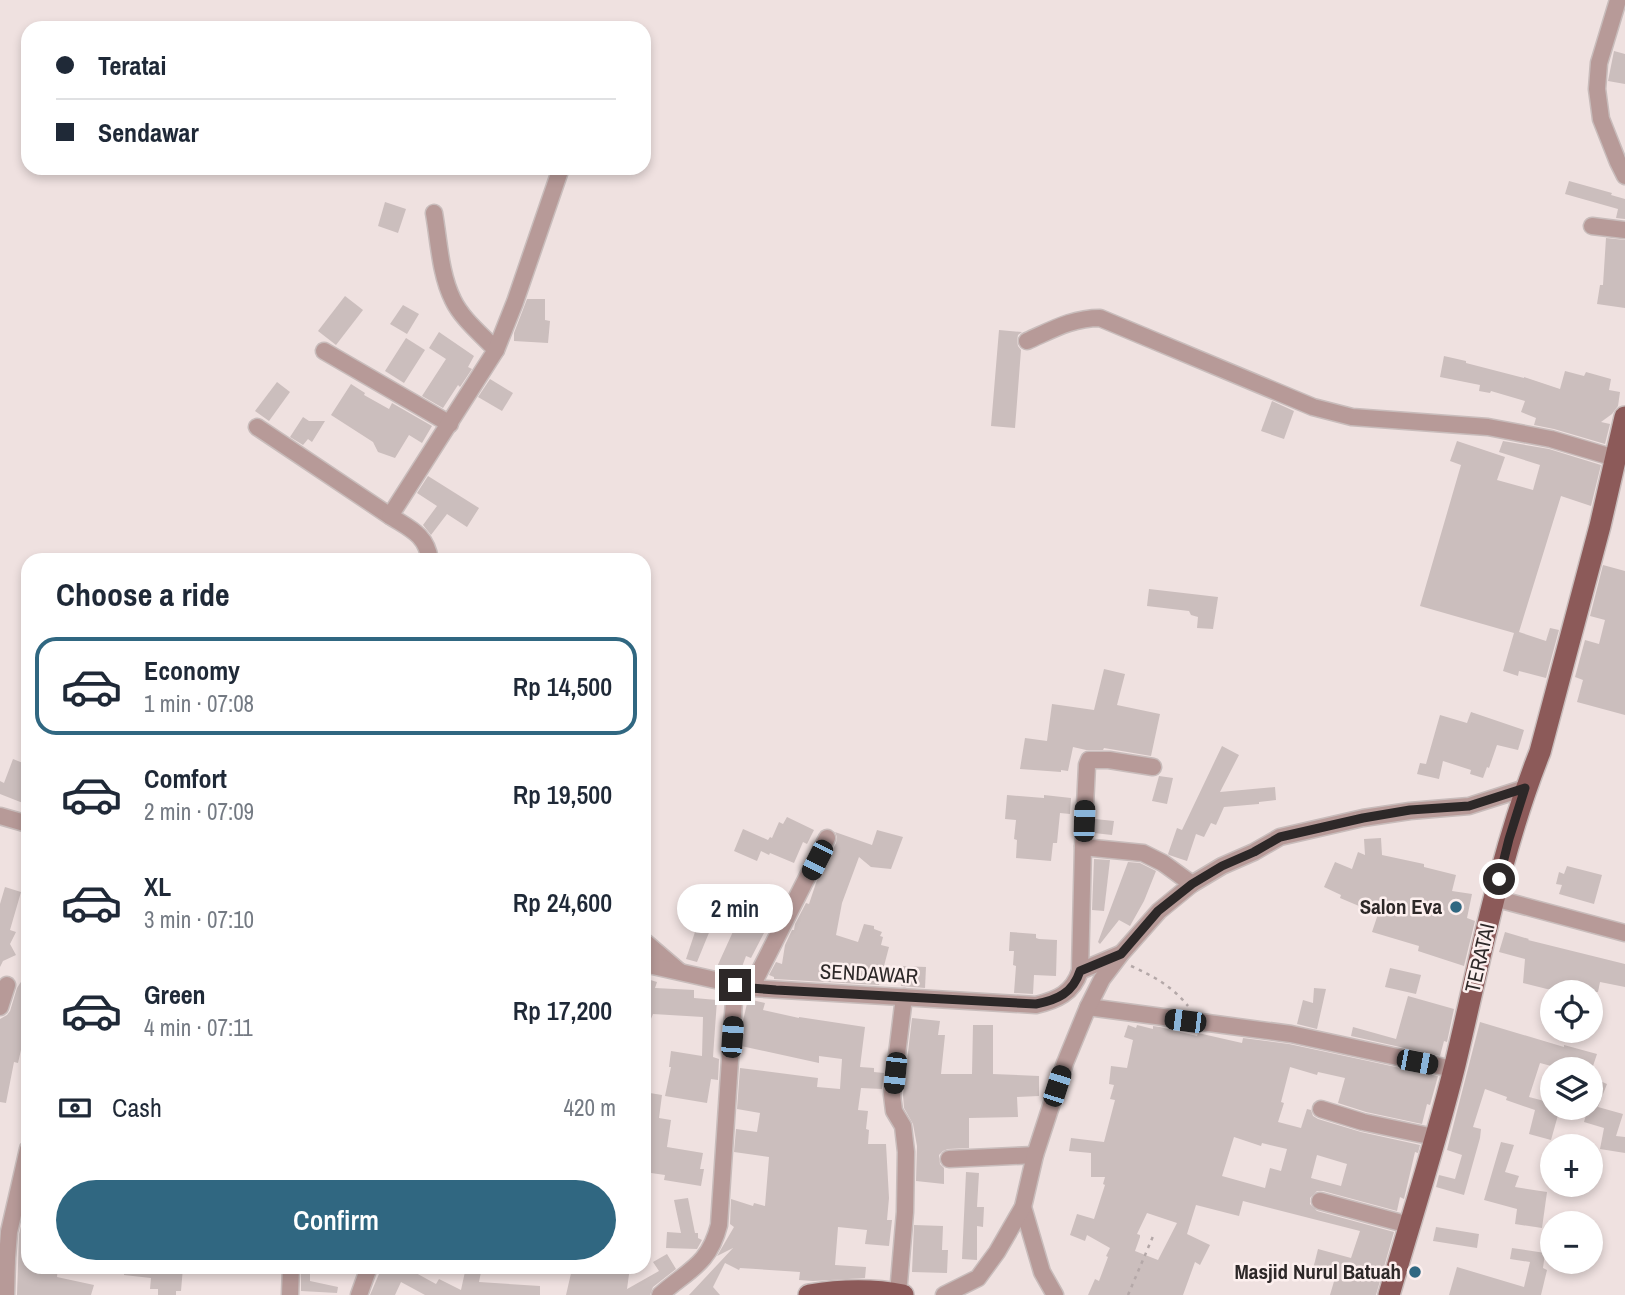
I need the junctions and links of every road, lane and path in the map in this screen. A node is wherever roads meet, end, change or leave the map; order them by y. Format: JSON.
{"nodes":[{"id":1,"x":1618,"y":0,"type":"edge"},
{"id":2,"x":559,"y":175,"type":"edge"},
{"id":3,"x":1625,"y":176,"type":"edge"},
{"id":4,"x":434,"y":213,"type":"dead end"},
{"id":5,"x":1592,"y":226,"type":"dead end"},
{"id":6,"x":1625,"y":230,"type":"edge"},
{"id":7,"x":1027,"y":341,"type":"dead end"},
{"id":8,"x":496,"y":350,"type":"junction"},
{"id":9,"x":324,"y":351,"type":"dead end"},
{"id":10,"x":1625,"y":417,"type":"edge"},
{"id":11,"x":450,"y":424,"type":"junction"},
{"id":12,"x":257,"y":427,"type":"dead end"},
{"id":13,"x":1615,"y":458,"type":"junction"},
{"id":14,"x":390,"y":516,"type":"junction"},
{"id":15,"x":428,"y":553,"type":"edge"},
{"id":16,"x":1153,"y":767,"type":"dead end"},
{"id":17,"x":1525,"y":788,"type":"junction"},
{"id":18,"x":0,"y":816,"type":"edge"},
{"id":19,"x":21,"y":822,"type":"edge"},
{"id":20,"x":827,"y":838,"type":"dead end"},
{"id":21,"x":1083,"y":847,"type":"junction"},
{"id":22,"x":1192,"y":884,"type":"junction"},
{"id":23,"x":1494,"y":898,"type":"junction"},
{"id":24,"x":1625,"y":933,"type":"edge"},
{"id":25,"x":651,"y":947,"type":"edge"},
{"id":26,"x":1119,"y":957,"type":"junction"},
{"id":27,"x":651,"y":966,"type":"edge"},
{"id":28,"x":1080,"y":971,"type":"junction"},
{"id":29,"x":681,"y":972,"type":"junction"},
{"id":30,"x":7,"y":985,"type":"dead end"},
{"id":31,"x":743,"y":987,"type":"junction"},
{"id":32,"x":904,"y":997,"type":"junction"},
{"id":33,"x":0,"y":1007,"type":"edge"},
{"id":34,"x":1088,"y":1007,"type":"junction"},
{"id":35,"x":1200,"y":1023,"type":"junction"},
{"id":36,"x":1454,"y":1069,"type":"junction"},
{"id":37,"x":1321,"y":1109,"type":"dead end"},
{"id":38,"x":1434,"y":1137,"type":"junction"},
{"id":39,"x":1035,"y":1155,"type":"junction"},
{"id":40,"x":949,"y":1159,"type":"dead end"},
{"id":41,"x":21,"y":1180,"type":"edge"},
{"id":42,"x":1321,"y":1200,"type":"dead end"},
{"id":43,"x":1023,"y":1207,"type":"junction"},
{"id":44,"x":1409,"y":1225,"type":"junction"},
{"id":45,"x":1154,"y":1234,"type":"dead end"},
{"id":46,"x":291,"y":1274,"type":"edge"},
{"id":47,"x":366,"y":1274,"type":"edge"},
{"id":48,"x":6,"y":1295,"type":"edge"},
{"id":49,"x":290,"y":1295,"type":"edge"},
{"id":50,"x":359,"y":1295,"type":"edge"},
{"id":51,"x":660,"y":1295,"type":"edge"},
{"id":52,"x":809,"y":1295,"type":"edge"},
{"id":53,"x":900,"y":1295,"type":"edge"},
{"id":54,"x":944,"y":1295,"type":"edge"},
{"id":55,"x":1055,"y":1295,"type":"edge"},
{"id":56,"x":1128,"y":1295,"type":"edge"},
{"id":57,"x":1389,"y":1295,"type":"edge"}],
"edges":[{"from":1,"to":3,"type":"street"},
{"from":2,"to":8,"type":"street"},
{"from":4,"to":8,"type":"street"},
{"from":5,"to":6,"type":"street"},
{"from":7,"to":13,"type":"street"},
{"from":8,"to":11,"type":"street"},
{"from":9,"to":11,"type":"street"},
{"from":10,"to":13,"type":"main road","name":"TERATAI"},
{"from":11,"to":14,"type":"street"},
{"from":12,"to":14,"type":"street"},
{"from":13,"to":17,"type":"main road","name":"TERATAI"},
{"from":14,"to":15,"type":"street"},
{"from":16,"to":21,"type":"street"},
{"from":17,"to":22,"type":"street"},
{"from":17,"to":23,"type":"main road","name":"TERATAI"},
{"from":18,"to":19,"type":"street"},
{"from":20,"to":31,"type":"street"},
{"from":21,"to":22,"type":"street"},
{"from":21,"to":28,"type":"street"},
{"from":22,"to":26,"type":"street"},
{"from":23,"to":24,"type":"street"},
{"from":23,"to":36,"type":"main road","name":"TERATAI"},
{"from":25,"to":29,"type":"street"},
{"from":26,"to":28,"type":"street"},
{"from":26,"to":34,"type":"street"},
{"from":26,"to":35,"type":"path"},
{"from":27,"to":29,"type":"street","name":"SENDAWAR"},
{"from":28,"to":32,"type":"street","name":"SENDAWAR"},
{"from":29,"to":31,"type":"street","name":"SENDAWAR"},
{"from":30,"to":33,"type":"street"},
{"from":31,"to":32,"type":"street","name":"SENDAWAR"},
{"from":31,"to":51,"type":"street"},
{"from":32,"to":53,"type":"street"},
{"from":34,"to":35,"type":"street"},
{"from":34,"to":39,"type":"street"},
{"from":35,"to":36,"type":"street"},
{"from":36,"to":38,"type":"main road","name":"TERATAI"},
{"from":37,"to":38,"type":"street"},
{"from":38,"to":44,"type":"main road","name":"TERATAI"},
{"from":39,"to":40,"type":"street"},
{"from":39,"to":43,"type":"street"},
{"from":41,"to":48,"type":"street"},
{"from":42,"to":44,"type":"street"},
{"from":43,"to":54,"type":"street"},
{"from":43,"to":55,"type":"street"},
{"from":44,"to":57,"type":"main road","name":"TERATAI"},
{"from":45,"to":56,"type":"path"},
{"from":46,"to":49,"type":"street"},
{"from":47,"to":50,"type":"street"},
{"from":52,"to":53,"type":"main road"}]}
